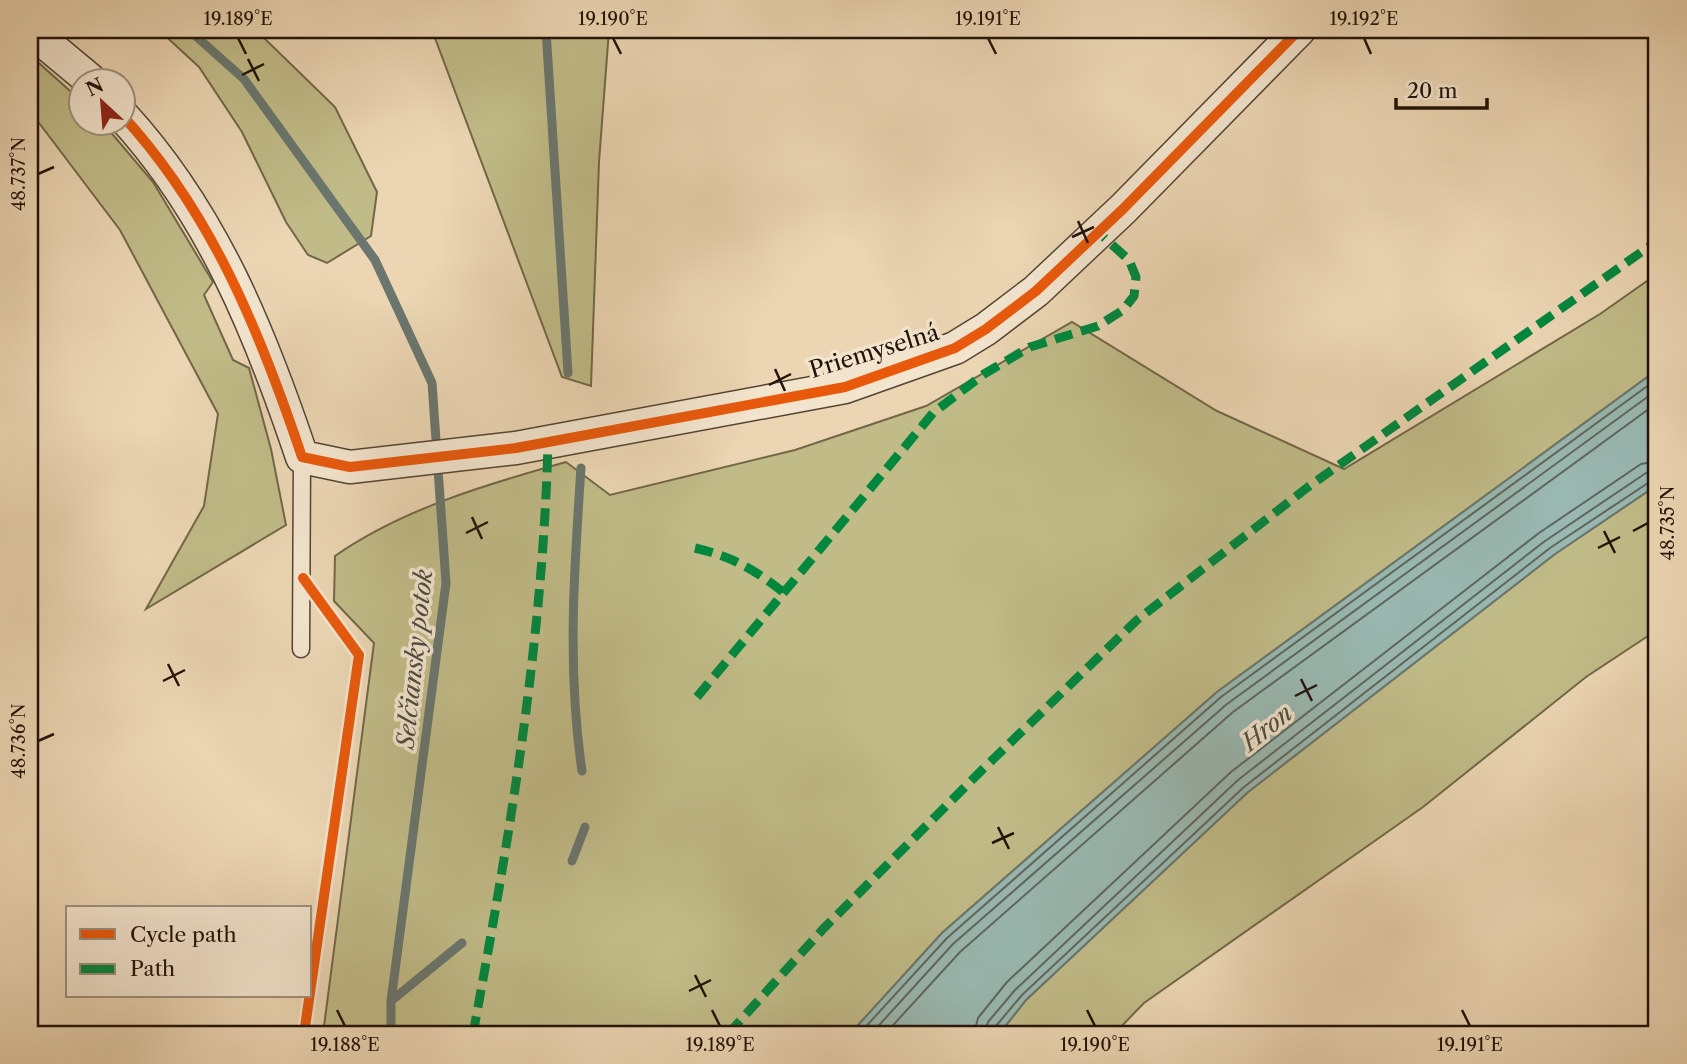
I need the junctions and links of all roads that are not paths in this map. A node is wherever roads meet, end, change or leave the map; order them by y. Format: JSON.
{"nodes":[{"id":1,"x":30,"y":30,"type":"edge"},
{"id":2,"x":1299,"y":30,"type":"edge"},
{"id":3,"x":73,"y":66,"type":"edge"},
{"id":4,"x":136,"y":131,"type":"edge"},
{"id":5,"x":302,"y":457,"type":"junction"},
{"id":6,"x":302,"y":649,"type":"dead end"}],
"edges":[{"from":1,"to":3,"type":"street"},
{"from":2,"to":5,"type":"street","name":"Priemyselná"},
{"from":4,"to":5,"type":"street"},
{"from":5,"to":6,"type":"lane"}]}
